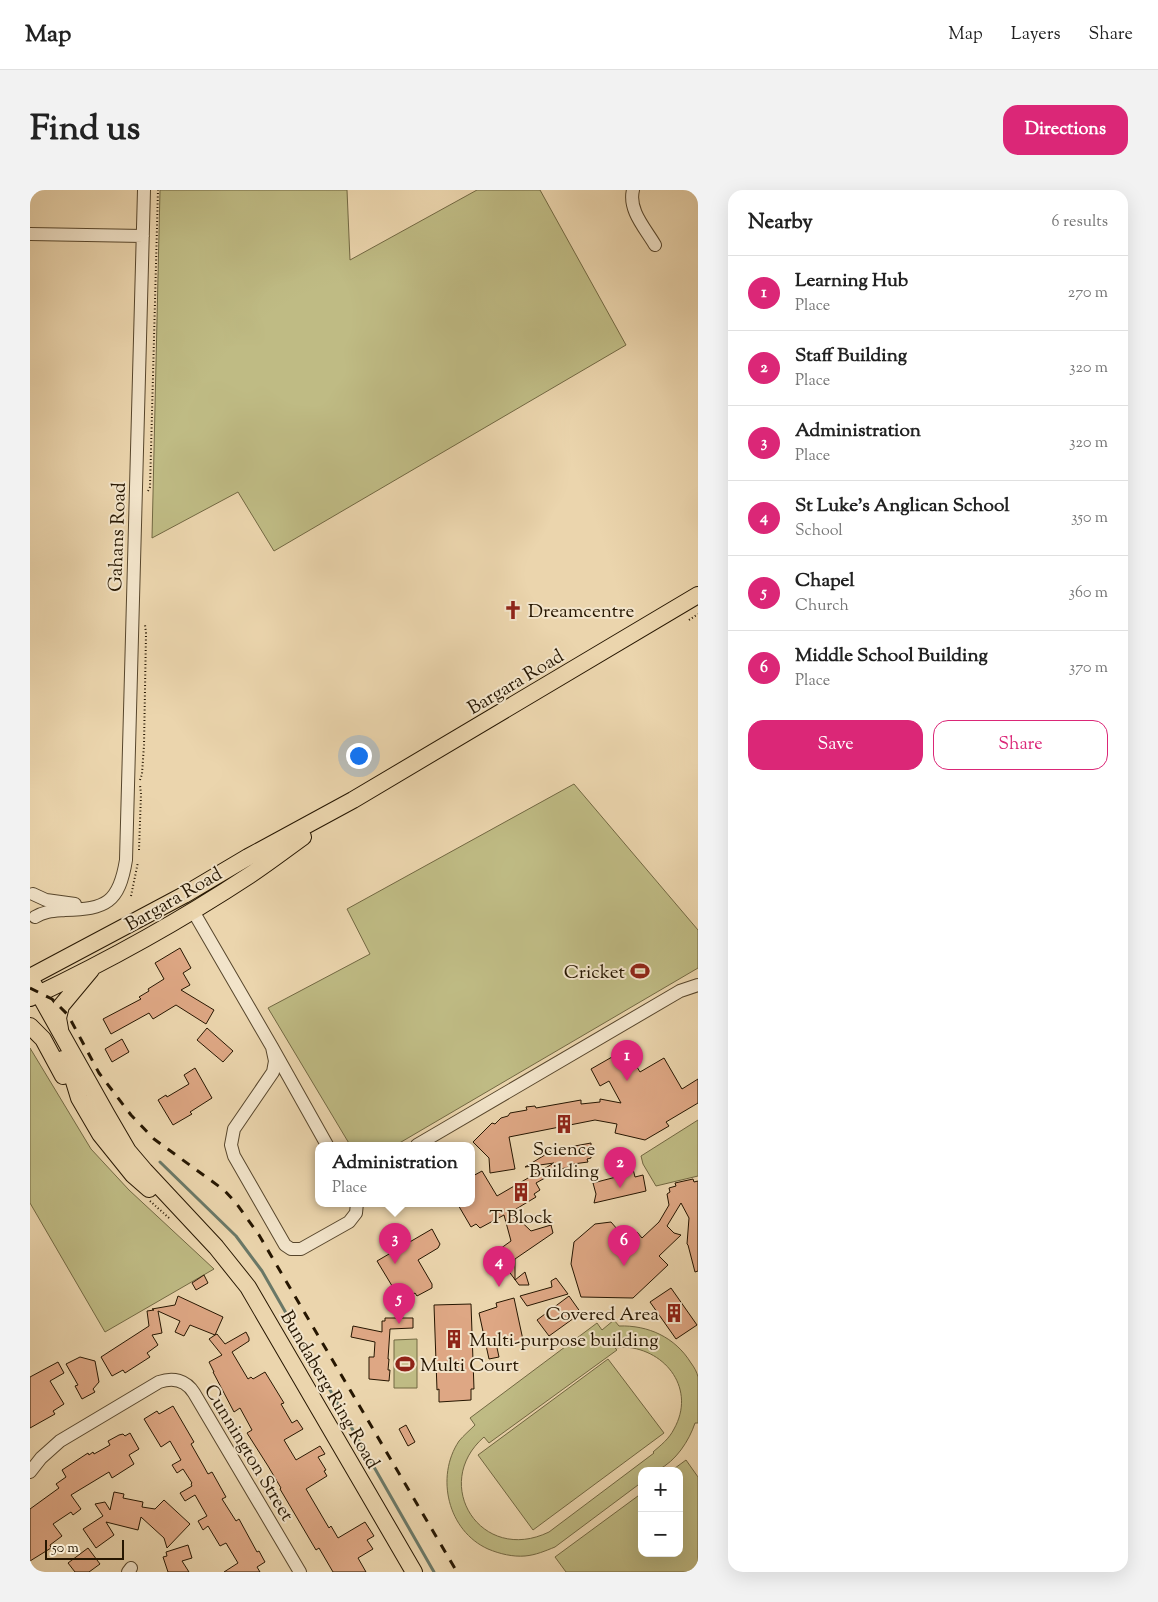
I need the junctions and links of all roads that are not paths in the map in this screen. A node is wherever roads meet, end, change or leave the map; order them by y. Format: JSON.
{"nodes":[{"id":1,"x":144,"y":190,"type":"edge"},
{"id":2,"x":619,"y":191,"type":"dead end"},
{"id":3,"x":632,"y":192,"type":"edge"},
{"id":4,"x":30,"y":234,"type":"edge"},
{"id":5,"x":143,"y":236,"type":"junction"},
{"id":6,"x":655,"y":245,"type":"dead end"},
{"id":7,"x":698,"y":595,"type":"edge"},
{"id":8,"x":353,"y":800,"type":"junction"},
{"id":9,"x":120,"y":884,"type":"junction"},
{"id":10,"x":32,"y":893,"type":"edge"},
{"id":11,"x":184,"y":895,"type":"junction"},
{"id":12,"x":193,"y":911,"type":"junction"},
{"id":13,"x":32,"y":920,"type":"edge"},
{"id":14,"x":96,"y":964,"type":"junction"},
{"id":15,"x":30,"y":977,"type":"edge"},
{"id":16,"x":698,"y":985,"type":"edge"},
{"id":17,"x":33,"y":997,"type":"edge"},
{"id":18,"x":30,"y":1026,"type":"edge"},
{"id":19,"x":61,"y":1032,"type":"junction"},
{"id":20,"x":272,"y":1047,"type":"junction"},
{"id":21,"x":79,"y":1098,"type":"junction"},
{"id":22,"x":324,"y":1142,"type":"edge"},
{"id":23,"x":422,"y":1142,"type":"edge"},
{"id":24,"x":357,"y":1207,"type":"edge"},
{"id":25,"x":203,"y":1233,"type":"junction"},
{"id":26,"x":30,"y":1472,"type":"edge"},
{"id":27,"x":300,"y":1572,"type":"edge"},
{"id":28,"x":414,"y":1572,"type":"edge"}],
"edges":[{"from":1,"to":5,"type":"street","name":"Gahans Road"},
{"from":2,"to":3,"type":"street"},
{"from":3,"to":6,"type":"street"},
{"from":4,"to":5,"type":"street"},
{"from":5,"to":9,"type":"street","name":"Gahans Road"},
{"from":7,"to":8,"type":"main road","name":"Bargara Road"},
{"from":8,"to":11,"type":"main road","name":"Bargara Road"},
{"from":8,"to":12,"type":"main road","name":"Bargara Road"},
{"from":9,"to":10,"type":"street","name":"Gahans Road"},
{"from":9,"to":13,"type":"street","name":"Gahans Road"},
{"from":10,"to":13,"type":"street","name":"Gahans Road"},
{"from":11,"to":12,"type":"main road"},
{"from":11,"to":15,"type":"main road","name":"Bargara Road"},
{"from":12,"to":14,"type":"main road","name":"Bargara Road"},
{"from":12,"to":20,"type":"street"},
{"from":14,"to":17,"type":"main road","name":"Bargara Road"},
{"from":14,"to":19,"type":"main road"},
{"from":15,"to":17,"type":"main road","name":"Bundaberg Ring Road"},
{"from":16,"to":23,"type":"street"},
{"from":17,"to":19,"type":"main road","name":"Bundaberg Ring Road"},
{"from":17,"to":21,"type":"main road","name":"Bundaberg Ring Road"},
{"from":18,"to":21,"type":"main road"},
{"from":19,"to":25,"type":"main road","name":"Bundaberg Ring Road"},
{"from":20,"to":22,"type":"street"},
{"from":20,"to":24,"type":"street"},
{"from":21,"to":25,"type":"main road","name":"Bundaberg Ring Road"},
{"from":25,"to":28,"type":"main road","name":"Bundaberg Ring Road"},
{"from":26,"to":27,"type":"street","name":"Cunnington Street"}]}
